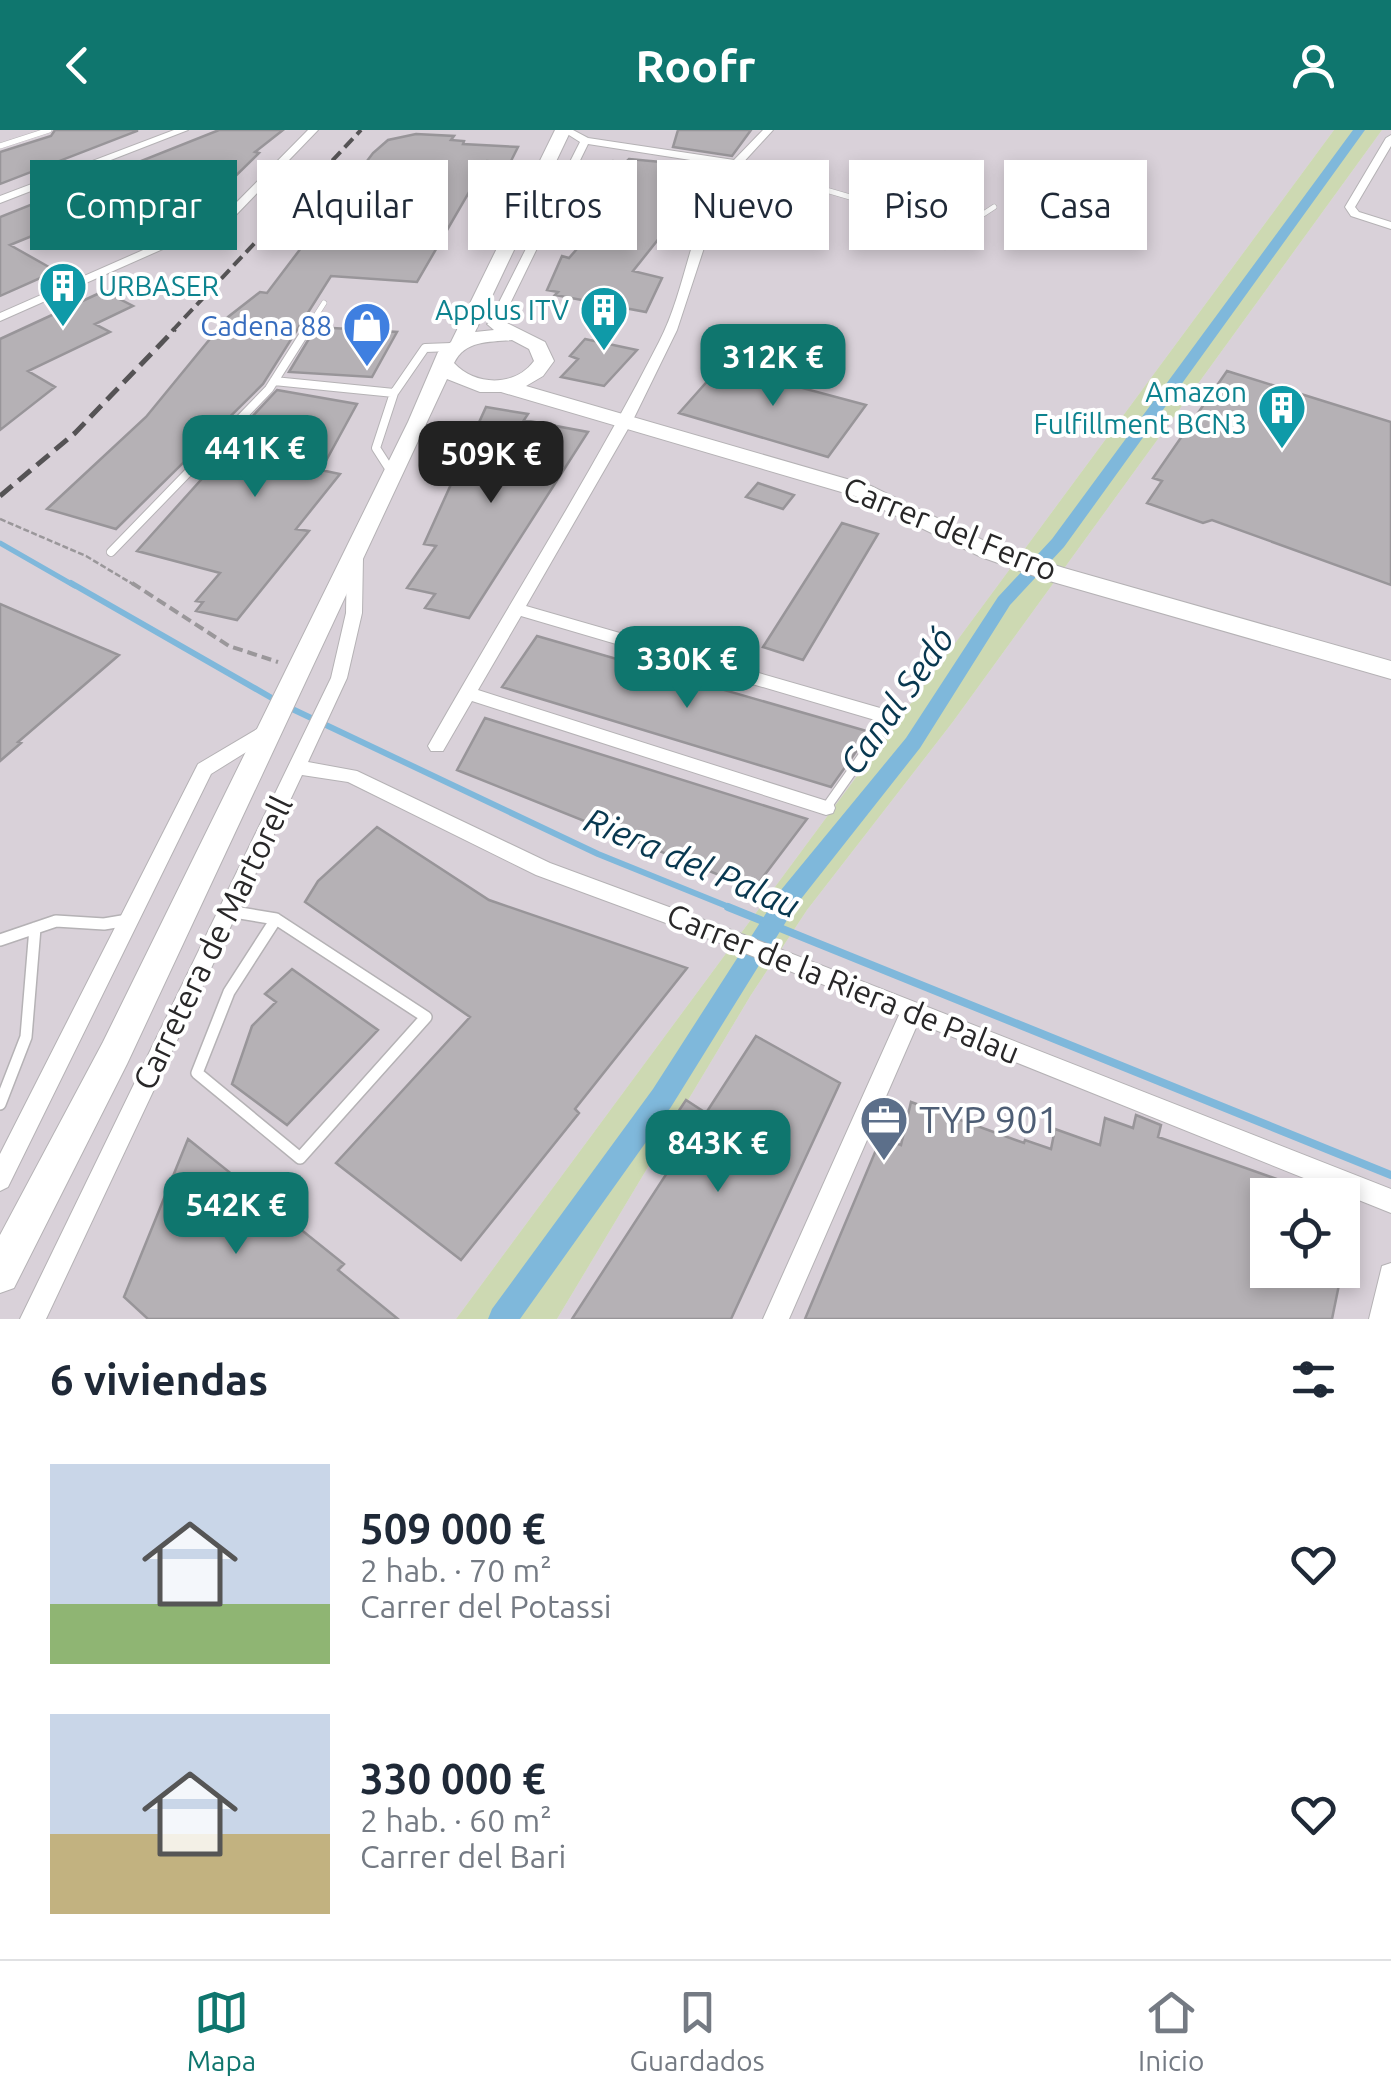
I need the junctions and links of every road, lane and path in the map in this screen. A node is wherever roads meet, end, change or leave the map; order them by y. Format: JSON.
{"nodes":[{"id":1,"x":50,"y":130,"type":"edge"},
{"id":2,"x":183,"y":130,"type":"edge"},
{"id":3,"x":313,"y":130,"type":"edge"},
{"id":4,"x":565,"y":130,"type":"edge"},
{"id":5,"x":768,"y":130,"type":"edge"},
{"id":6,"x":1391,"y":138,"type":"edge"},
{"id":7,"x":583,"y":139,"type":"edge"},
{"id":8,"x":0,"y":146,"type":"edge"},
{"id":9,"x":548,"y":160,"type":"edge"},
{"id":10,"x":553,"y":160,"type":"edge"},
{"id":11,"x":712,"y":160,"type":"edge"},
{"id":12,"x":741,"y":160,"type":"edge"},
{"id":13,"x":0,"y":200,"type":"edge"},
{"id":14,"x":994,"y":207,"type":"dead end"},
{"id":15,"x":984,"y":214,"type":"edge"},
{"id":16,"x":1391,"y":226,"type":"edge"},
{"id":17,"x":505,"y":250,"type":"edge"},
{"id":18,"x":700,"y":250,"type":"edge"},
{"id":19,"x":483,"y":295,"type":"junction"},
{"id":20,"x":324,"y":303,"type":"dead end"},
{"id":21,"x":0,"y":317,"type":"edge"},
{"id":22,"x":504,"y":328,"type":"junction"},
{"id":23,"x":453,"y":351,"type":"junction"},
{"id":24,"x":538,"y":371,"type":"junction"},
{"id":25,"x":274,"y":381,"type":"junction"},
{"id":26,"x":493,"y":386,"type":"junction"},
{"id":27,"x":394,"y":393,"type":"junction"},
{"id":28,"x":566,"y":406,"type":"junction"},
{"id":29,"x":420,"y":422,"type":"junction"},
{"id":30,"x":625,"y":422,"type":"junction"},
{"id":31,"x":394,"y":476,"type":"junction"},
{"id":32,"x":0,"y":519,"type":"edge"},
{"id":33,"x":111,"y":552,"type":"dead end"},
{"id":34,"x":355,"y":557,"type":"junction"},
{"id":35,"x":516,"y":609,"type":"junction"},
{"id":36,"x":300,"y":665,"type":"junction"},
{"id":37,"x":1391,"y":670,"type":"edge"},
{"id":38,"x":468,"y":693,"type":"junction"},
{"id":39,"x":888,"y":720,"type":"joint"},
{"id":40,"x":268,"y":729,"type":"junction"},
{"id":41,"x":436,"y":746,"type":"dead end"},
{"id":42,"x":297,"y":767,"type":"junction"},
{"id":43,"x":826,"y":808,"type":"joint"},
{"id":44,"x":228,"y":911,"type":"junction"},
{"id":45,"x":276,"y":919,"type":"junction"},
{"id":46,"x":128,"y":920,"type":"junction"},
{"id":47,"x":36,"y":928,"type":"junction"},
{"id":48,"x":0,"y":940,"type":"edge"},
{"id":49,"x":912,"y":1011,"type":"junction"},
{"id":50,"x":0,"y":1104,"type":"edge"},
{"id":51,"x":0,"y":1179,"type":"edge"},
{"id":52,"x":1391,"y":1201,"type":"edge"},
{"id":53,"x":0,"y":1274,"type":"edge"},
{"id":54,"x":1391,"y":1276,"type":"edge"},
{"id":55,"x":34,"y":1319,"type":"edge"},
{"id":56,"x":776,"y":1319,"type":"edge"},
{"id":57,"x":1382,"y":1319,"type":"edge"}],
"edges":[{"from":1,"to":8,"type":"lane"},
{"from":2,"to":13,"type":"street"},
{"from":3,"to":21,"type":"street"},
{"from":4,"to":7,"type":"street","name":"Carretera de Martorell"},
{"from":4,"to":9,"type":"main road","name":"Carretera de Martorell"},
{"from":5,"to":12,"type":"street"},
{"from":6,"to":16,"type":"street"},
{"from":7,"to":10,"type":"street"},
{"from":7,"to":11,"type":"street"},
{"from":7,"to":22,"type":"street"},
{"from":14,"to":15,"type":"lane"},
{"from":17,"to":19,"type":"main road","name":"Carretera de Martorell"},
{"from":18,"to":30,"type":"street"},
{"from":19,"to":22,"type":"main road"},
{"from":19,"to":23,"type":"main road","name":"Carretera de Martorell"},
{"from":20,"to":25,"type":"lane"},
{"from":22,"to":23,"type":"main road"},
{"from":22,"to":24,"type":"main road"},
{"from":23,"to":26,"type":"main road"},
{"from":23,"to":27,"type":"lane"},
{"from":23,"to":29,"type":"main road","name":"Carretera de Martorell"},
{"from":24,"to":26,"type":"main road"},
{"from":24,"to":28,"type":"main road"},
{"from":25,"to":27,"type":"lane"},
{"from":25,"to":33,"type":"lane"},
{"from":26,"to":28,"type":"main road","name":"Carrer del Ferro"},
{"from":26,"to":29,"type":"main road"},
{"from":27,"to":31,"type":"lane"},
{"from":28,"to":30,"type":"main road","name":"Carrer del Ferro"},
{"from":29,"to":31,"type":"main road","name":"Carretera de Martorell"},
{"from":30,"to":35,"type":"street"},
{"from":30,"to":37,"type":"main road","name":"Carrer del Ferro"},
{"from":31,"to":34,"type":"main road","name":"Carretera de Martorell"},
{"from":32,"to":36,"type":"path"},
{"from":34,"to":36,"type":"main road","name":"Carretera de Martorell"},
{"from":34,"to":42,"type":"street","name":"Carretera de Martorell"},
{"from":35,"to":38,"type":"street"},
{"from":35,"to":39,"type":"street"},
{"from":36,"to":40,"type":"main road","name":"Carretera de Martorell"},
{"from":38,"to":41,"type":"street"},
{"from":38,"to":43,"type":"street"},
{"from":39,"to":43,"type":"lane"},
{"from":40,"to":46,"type":"street"},
{"from":40,"to":53,"type":"main road","name":"Carretera de Martorell"},
{"from":42,"to":44,"type":"street","name":"Carretera de Martorell"},
{"from":42,"to":49,"type":"street","name":"Carrer de la Riera de Palau"},
{"from":44,"to":45,"type":"lane"},
{"from":44,"to":55,"type":"street","name":"Carretera de Martorell"},
{"from":45,"to":45,"type":"lane"},
{"from":46,"to":47,"type":"lane"},
{"from":46,"to":51,"type":"street"},
{"from":47,"to":48,"type":"lane"},
{"from":47,"to":50,"type":"lane"},
{"from":49,"to":52,"type":"street","name":"Carrer de la Riera de Palau"},
{"from":49,"to":56,"type":"street"},
{"from":54,"to":57,"type":"street"}]}
